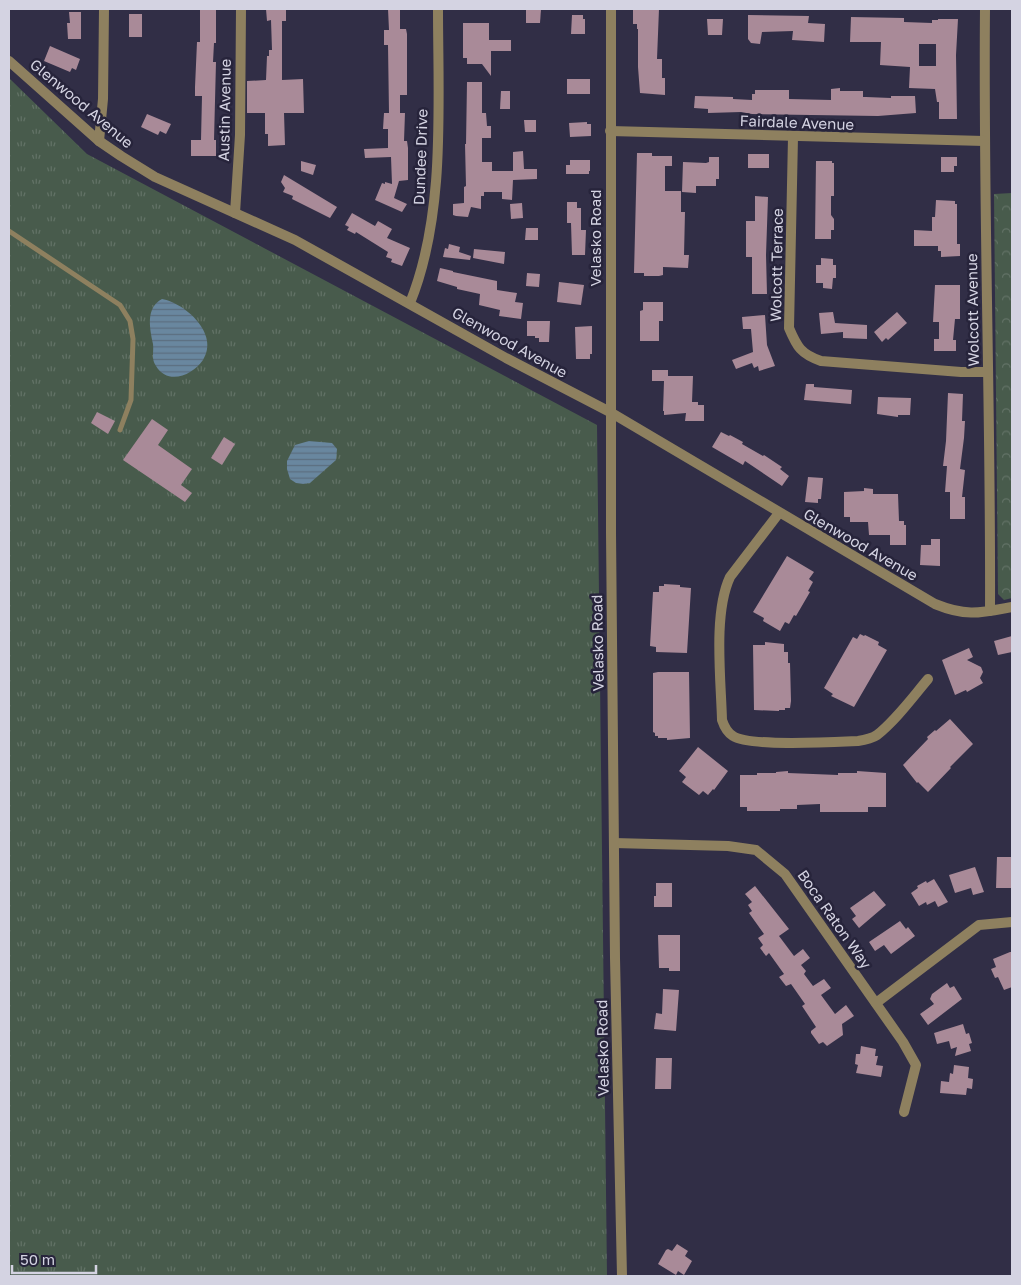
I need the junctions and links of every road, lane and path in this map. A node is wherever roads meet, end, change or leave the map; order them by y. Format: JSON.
{"nodes":[{"id":1,"x":104,"y":9,"type":"edge"},
{"id":2,"x":241,"y":9,"type":"edge"},
{"id":3,"x":438,"y":9,"type":"edge"},
{"id":4,"x":611,"y":9,"type":"edge"},
{"id":5,"x":984,"y":9,"type":"edge"},
{"id":6,"x":9,"y":60,"type":"edge"},
{"id":7,"x":610,"y":131,"type":"junction"},
{"id":8,"x":793,"y":137,"type":"junction"},
{"id":9,"x":99,"y":141,"type":"junction"},
{"id":10,"x":984,"y":141,"type":"junction"},
{"id":11,"x":235,"y":212,"type":"junction"},
{"id":12,"x":9,"y":231,"type":"edge"},
{"id":13,"x":410,"y":304,"type":"junction"},
{"id":14,"x":988,"y":372,"type":"junction"},
{"id":15,"x":610,"y":412,"type":"junction"},
{"id":16,"x":120,"y":430,"type":"dead end"},
{"id":17,"x":778,"y":513,"type":"junction"},
{"id":18,"x":1012,"y":607,"type":"edge"},
{"id":19,"x":990,"y":611,"type":"junction"},
{"id":20,"x":928,"y":679,"type":"dead end"},
{"id":21,"x":614,"y":843,"type":"junction"},
{"id":22,"x":1012,"y":922,"type":"edge"},
{"id":23,"x":876,"y":1004,"type":"junction"},
{"id":24,"x":904,"y":1112,"type":"dead end"},
{"id":25,"x":622,"y":1276,"type":"edge"}],
"edges":[{"from":1,"to":9,"type":"street"},
{"from":2,"to":11,"type":"street","name":"Austin Avenue"},
{"from":3,"to":13,"type":"street","name":"Dundee Drive"},
{"from":4,"to":7,"type":"street","name":"Velasko Road"},
{"from":5,"to":10,"type":"street","name":"Wolcott Avenue"},
{"from":6,"to":9,"type":"street","name":"Glenwood Avenue"},
{"from":7,"to":8,"type":"street","name":"Fairdale Avenue"},
{"from":7,"to":15,"type":"street","name":"Velasko Road"},
{"from":8,"to":10,"type":"street","name":"Fairdale Avenue"},
{"from":8,"to":14,"type":"street","name":"Wolcott Terrace"},
{"from":9,"to":11,"type":"street","name":"Glenwood Avenue"},
{"from":10,"to":14,"type":"street","name":"Wolcott Avenue"},
{"from":11,"to":13,"type":"street","name":"Glenwood Avenue"},
{"from":12,"to":16,"type":"lane"},
{"from":13,"to":15,"type":"street","name":"Glenwood Avenue"},
{"from":14,"to":19,"type":"street","name":"Wolcott Avenue"},
{"from":15,"to":17,"type":"street","name":"Glenwood Avenue"},
{"from":15,"to":21,"type":"street","name":"Velasko Road"},
{"from":17,"to":19,"type":"street","name":"Glenwood Avenue"},
{"from":17,"to":20,"type":"street"},
{"from":18,"to":19,"type":"street","name":"Glenwood Avenue"},
{"from":21,"to":23,"type":"street","name":"Boca Raton Way"},
{"from":21,"to":25,"type":"street","name":"Velasko Road"},
{"from":22,"to":23,"type":"street"},
{"from":23,"to":24,"type":"street","name":"Boca Raton Way"}]}
